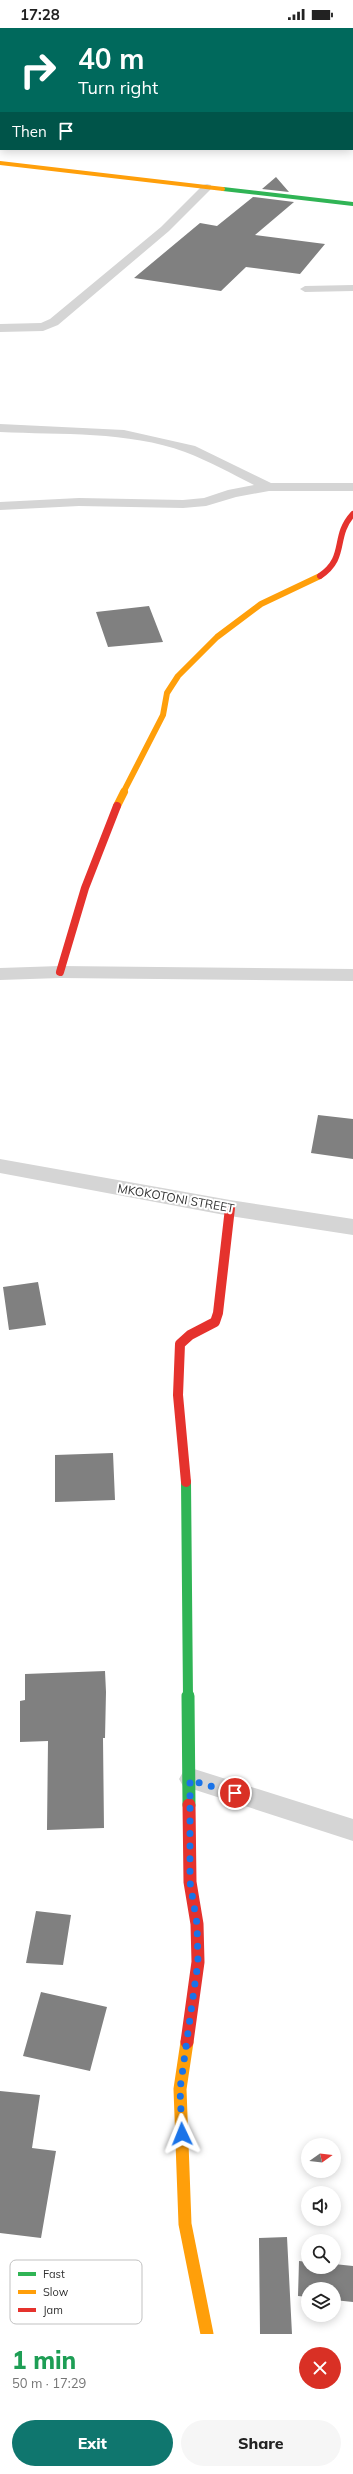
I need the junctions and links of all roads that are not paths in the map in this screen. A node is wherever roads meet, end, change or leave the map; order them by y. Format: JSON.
{"nodes":[{"id":1,"x":0,"y":163,"type":"edge"},
{"id":2,"x":208,"y":187,"type":"junction"},
{"id":3,"x":353,"y":204,"type":"edge"},
{"id":4,"x":353,"y":288,"type":"edge"},
{"id":5,"x":304,"y":290,"type":"dead end"},
{"id":6,"x":0,"y":328,"type":"edge"},
{"id":7,"x":0,"y":428,"type":"edge"},
{"id":8,"x":269,"y":487,"type":"junction"},
{"id":9,"x":325,"y":487,"type":"junction"},
{"id":10,"x":353,"y":487,"type":"edge"},
{"id":11,"x":353,"y":494,"type":"edge"},
{"id":12,"x":0,"y":506,"type":"edge"},
{"id":13,"x":353,"y":514,"type":"edge"},
{"id":14,"x":60,"y":972,"type":"junction"},
{"id":15,"x":0,"y":974,"type":"edge"},
{"id":16,"x":353,"y":976,"type":"edge"},
{"id":17,"x":0,"y":1166,"type":"edge"},
{"id":18,"x":230,"y":1208,"type":"junction"},
{"id":19,"x":353,"y":1226,"type":"edge"},
{"id":20,"x":190,"y":1780,"type":"junction"},
{"id":21,"x":353,"y":1830,"type":"edge"},
{"id":22,"x":207,"y":2334,"type":"edge"}],
"edges":[{"from":1,"to":2,"type":"street"},
{"from":2,"to":3,"type":"street"},
{"from":2,"to":6,"type":"street"},
{"from":4,"to":5,"type":"lane"},
{"from":7,"to":8,"type":"street"},
{"from":8,"to":9,"type":"street"},
{"from":8,"to":12,"type":"street"},
{"from":9,"to":10,"type":"street"},
{"from":9,"to":11,"type":"street"},
{"from":13,"to":14,"type":"street"},
{"from":14,"to":15,"type":"street"},
{"from":14,"to":16,"type":"street"},
{"from":17,"to":18,"type":"street","name":"MKOKOTONI STREET"},
{"from":18,"to":19,"type":"street","name":"MKOKOTONI STREET"},
{"from":18,"to":20,"type":"street"},
{"from":20,"to":21,"type":"lane"},
{"from":20,"to":22,"type":"street"}]}
